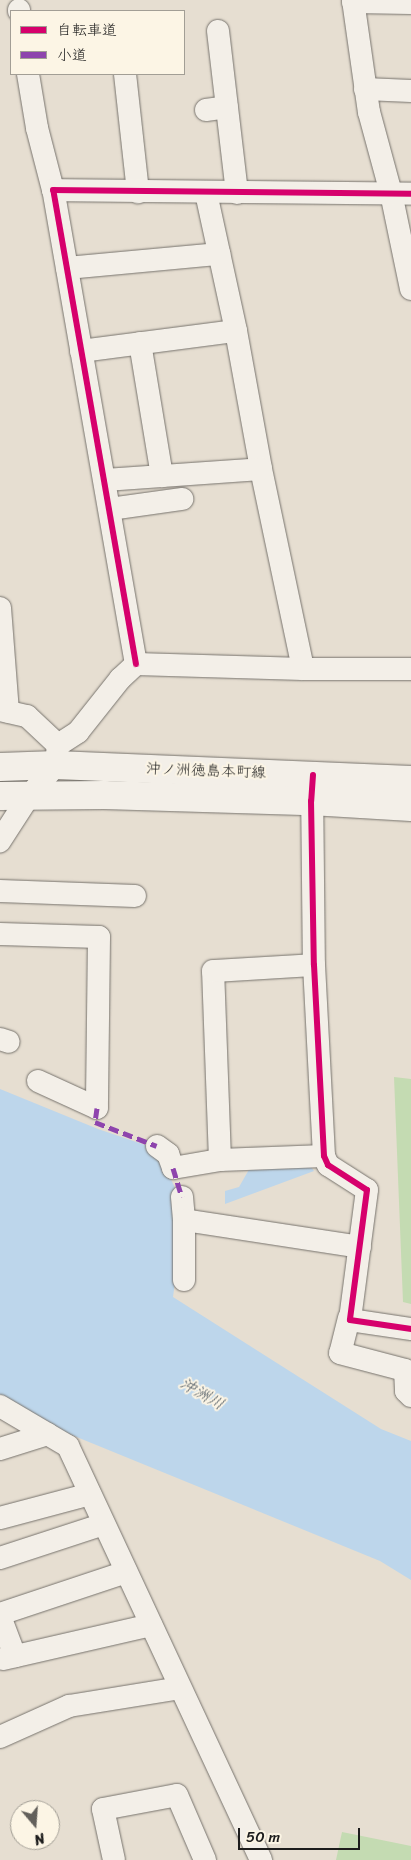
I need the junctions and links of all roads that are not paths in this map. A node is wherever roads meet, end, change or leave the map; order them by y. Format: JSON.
{"nodes":[{"id":1,"x":353,"y":1,"type":"edge"},
{"id":2,"x":411,"y":2,"type":"edge"},
{"id":3,"x":218,"y":30,"type":"dead end"},
{"id":4,"x":28,"y":75,"type":"edge"},
{"id":5,"x":124,"y":75,"type":"edge"},
{"id":6,"x":365,"y":89,"type":"junction"},
{"id":7,"x":411,"y":91,"type":"edge"},
{"id":8,"x":53,"y":190,"type":"junction"},
{"id":9,"x":138,"y":192,"type":"junction"},
{"id":10,"x":206,"y":193,"type":"junction"},
{"id":11,"x":238,"y":193,"type":"junction"},
{"id":12,"x":401,"y":194,"type":"edge"},
{"id":13,"x":219,"y":254,"type":"junction"},
{"id":14,"x":67,"y":268,"type":"junction"},
{"id":15,"x":411,"y":289,"type":"edge"},
{"id":16,"x":236,"y":332,"type":"junction"},
{"id":17,"x":140,"y":343,"type":"junction"},
{"id":18,"x":81,"y":351,"type":"junction"},
{"id":19,"x":261,"y":469,"type":"junction"},
{"id":20,"x":162,"y":476,"type":"junction"},
{"id":21,"x":105,"y":480,"type":"junction"},
{"id":22,"x":182,"y":499,"type":"dead end"},
{"id":23,"x":110,"y":509,"type":"junction"},
{"id":24,"x":0,"y":614,"type":"edge"},
{"id":25,"x":136,"y":664,"type":"junction"},
{"id":26,"x":303,"y":669,"type":"junction"},
{"id":27,"x":411,"y":669,"type":"edge"},
{"id":28,"x":4,"y":711,"type":"edge"},
{"id":29,"x":57,"y":755,"type":"junction"},
{"id":30,"x":0,"y":767,"type":"edge"},
{"id":31,"x":411,"y":780,"type":"edge"},
{"id":32,"x":312,"y":788,"type":"junction"},
{"id":33,"x":0,"y":796,"type":"edge"},
{"id":34,"x":29,"y":796,"type":"junction"},
{"id":35,"x":411,"y":807,"type":"edge"},
{"id":36,"x":0,"y":841,"type":"edge"},
{"id":37,"x":0,"y":891,"type":"edge"},
{"id":38,"x":135,"y":896,"type":"dead end"},
{"id":39,"x":0,"y":934,"type":"edge"},
{"id":40,"x":314,"y":965,"type":"junction"},
{"id":41,"x":38,"y":1081,"type":"dead end"},
{"id":42,"x":157,"y":1146,"type":"dead end"},
{"id":43,"x":324,"y":1156,"type":"junction"},
{"id":44,"x":220,"y":1160,"type":"junction"},
{"id":45,"x":182,"y":1197,"type":"dead end"},
{"id":46,"x":184,"y":1220,"type":"junction"},
{"id":47,"x":360,"y":1247,"type":"junction"},
{"id":48,"x":184,"y":1280,"type":"dead end"},
{"id":49,"x":349,"y":1319,"type":"junction"},
{"id":50,"x":411,"y":1329,"type":"edge"},
{"id":51,"x":411,"y":1396,"type":"edge"},
{"id":52,"x":0,"y":1406,"type":"edge"},
{"id":53,"x":48,"y":1434,"type":"junction"},
{"id":54,"x":0,"y":1449,"type":"edge"},
{"id":55,"x":90,"y":1494,"type":"junction"},
{"id":56,"x":0,"y":1518,"type":"edge"},
{"id":57,"x":104,"y":1524,"type":"junction"},
{"id":58,"x":0,"y":1558,"type":"edge"},
{"id":59,"x":126,"y":1572,"type":"junction"},
{"id":60,"x":0,"y":1615,"type":"edge"},
{"id":61,"x":151,"y":1625,"type":"junction"},
{"id":62,"x":180,"y":1688,"type":"junction"},
{"id":63,"x":0,"y":1737,"type":"edge"},
{"id":64,"x":114,"y":1860,"type":"edge"},
{"id":65,"x":205,"y":1860,"type":"edge"},
{"id":66,"x":261,"y":1860,"type":"edge"}],
"edges":[{"from":1,"to":2,"type":"street"},
{"from":1,"to":6,"type":"street"},
{"from":3,"to":11,"type":"street"},
{"from":4,"to":8,"type":"street"},
{"from":5,"to":9,"type":"street"},
{"from":6,"to":7,"type":"street"},
{"from":6,"to":12,"type":"street"},
{"from":8,"to":9,"type":"street"},
{"from":8,"to":14,"type":"street"},
{"from":9,"to":10,"type":"street"},
{"from":10,"to":11,"type":"street"},
{"from":10,"to":13,"type":"street"},
{"from":11,"to":12,"type":"street"},
{"from":12,"to":15,"type":"street"},
{"from":13,"to":14,"type":"street"},
{"from":13,"to":16,"type":"street"},
{"from":14,"to":18,"type":"street"},
{"from":16,"to":17,"type":"street"},
{"from":16,"to":19,"type":"street"},
{"from":17,"to":18,"type":"street"},
{"from":17,"to":20,"type":"street"},
{"from":18,"to":21,"type":"street"},
{"from":19,"to":20,"type":"street"},
{"from":19,"to":26,"type":"street"},
{"from":20,"to":21,"type":"street"},
{"from":21,"to":23,"type":"street"},
{"from":22,"to":23,"type":"street"},
{"from":23,"to":25,"type":"street"},
{"from":24,"to":28,"type":"street"},
{"from":25,"to":26,"type":"street"},
{"from":25,"to":29,"type":"street"},
{"from":26,"to":27,"type":"street"},
{"from":28,"to":29,"type":"street"},
{"from":29,"to":30,"type":"main road","name":"沖ノ洲徳島本町線"},
{"from":29,"to":32,"type":"main road","name":"沖ノ洲徳島本町線"},
{"from":29,"to":34,"type":"street"},
{"from":31,"to":32,"type":"main road","name":"沖ノ洲徳島本町線"},
{"from":32,"to":34,"type":"main road","name":"沖ノ洲徳島本町線"},
{"from":32,"to":35,"type":"main road","name":"沖ノ洲徳島本町線"},
{"from":32,"to":40,"type":"street"},
{"from":33,"to":34,"type":"main road","name":"沖ノ洲徳島本町線"},
{"from":34,"to":36,"type":"street"},
{"from":37,"to":38,"type":"street"},
{"from":39,"to":41,"type":"street"},
{"from":40,"to":43,"type":"street"},
{"from":40,"to":44,"type":"street"},
{"from":42,"to":44,"type":"street"},
{"from":43,"to":44,"type":"street"},
{"from":43,"to":47,"type":"street"},
{"from":45,"to":46,"type":"street"},
{"from":46,"to":47,"type":"street"},
{"from":46,"to":48,"type":"street"},
{"from":47,"to":49,"type":"street"},
{"from":49,"to":50,"type":"street"},
{"from":49,"to":51,"type":"street"},
{"from":52,"to":53,"type":"street"},
{"from":53,"to":54,"type":"street"},
{"from":53,"to":55,"type":"street"},
{"from":55,"to":56,"type":"street"},
{"from":55,"to":57,"type":"street"},
{"from":57,"to":58,"type":"street"},
{"from":57,"to":59,"type":"street"},
{"from":59,"to":60,"type":"street"},
{"from":59,"to":61,"type":"street"},
{"from":60,"to":61,"type":"street"},
{"from":61,"to":62,"type":"street"},
{"from":62,"to":63,"type":"street"},
{"from":62,"to":66,"type":"street"},
{"from":64,"to":65,"type":"street"}]}
